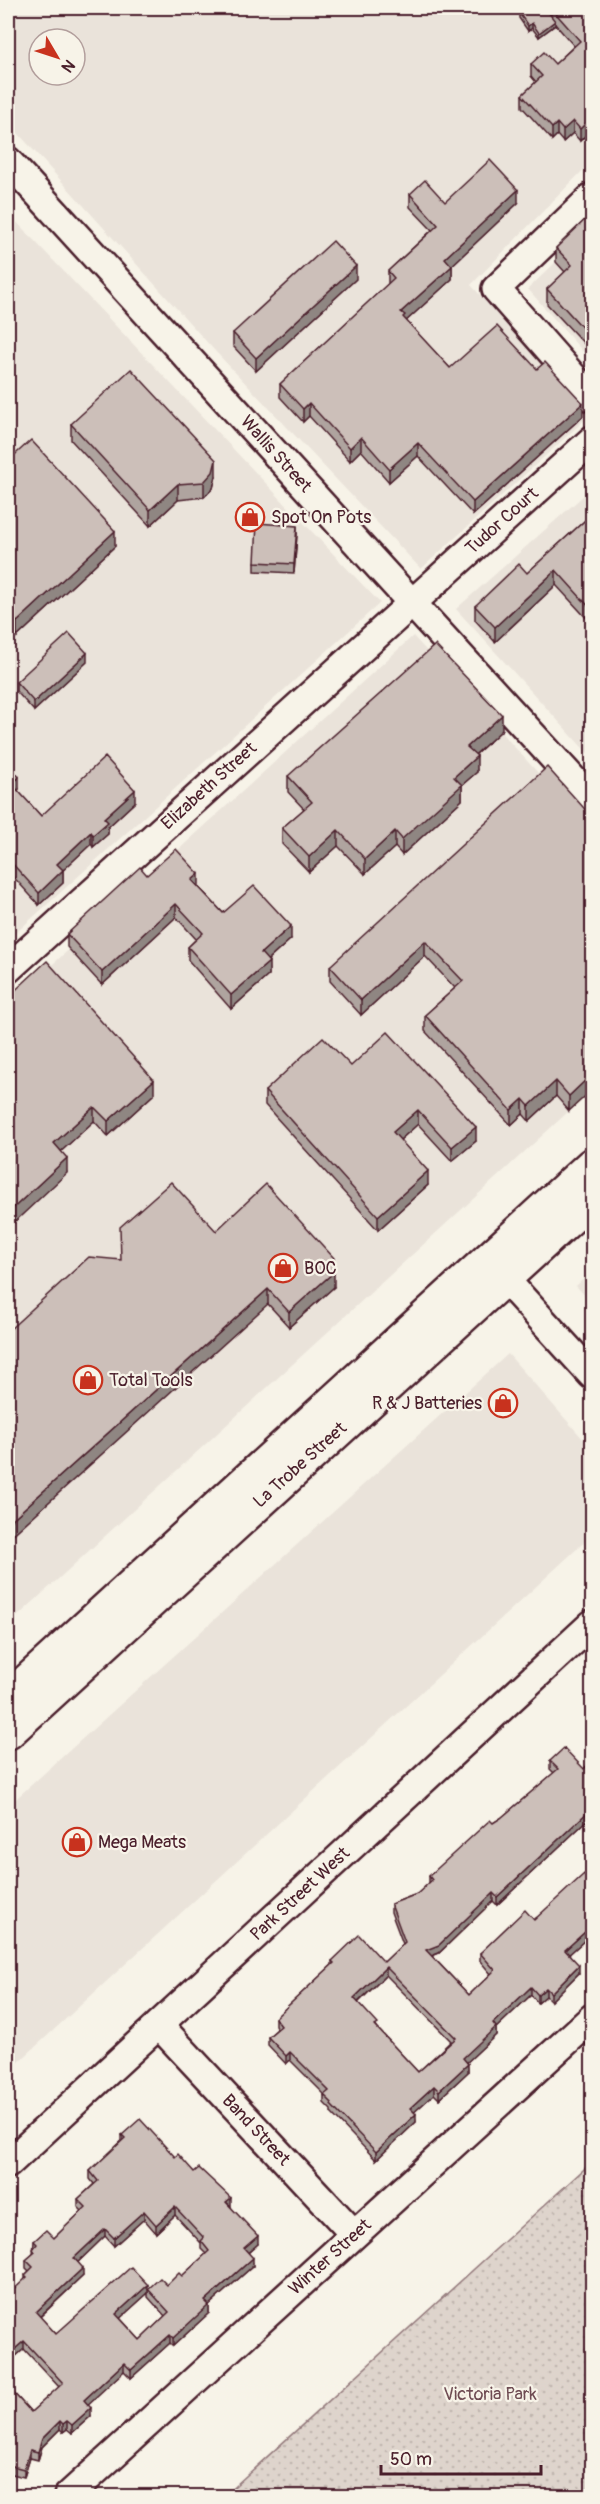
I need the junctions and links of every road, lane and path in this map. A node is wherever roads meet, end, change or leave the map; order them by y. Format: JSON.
{"nodes":[{"id":1,"x":8,"y":161,"type":"edge"},
{"id":2,"x":592,"y":197,"type":"edge"},
{"id":3,"x":592,"y":398,"type":"edge"},
{"id":4,"x":592,"y":440,"type":"edge"},
{"id":5,"x":412,"y":602,"type":"junction"},
{"id":6,"x":592,"y":800,"type":"edge"},
{"id":7,"x":8,"y":969,"type":"edge"},
{"id":8,"x":592,"y":1165,"type":"edge"},
{"id":9,"x":592,"y":1198,"type":"edge"},
{"id":10,"x":496,"y":1269,"type":"junction"},
{"id":11,"x":592,"y":1375,"type":"edge"},
{"id":12,"x":592,"y":1624,"type":"edge"},
{"id":13,"x":8,"y":1699,"type":"edge"},
{"id":14,"x":8,"y":1732,"type":"edge"},
{"id":15,"x":592,"y":2018,"type":"edge"},
{"id":16,"x":159,"y":2025,"type":"junction"},
{"id":17,"x":8,"y":2164,"type":"edge"},
{"id":18,"x":354,"y":2234,"type":"junction"},
{"id":19,"x":68,"y":2496,"type":"edge"}],
"edges":[{"from":1,"to":5,"type":"street","name":"Wallis Street"},
{"from":2,"to":3,"type":"street"},
{"from":4,"to":5,"type":"street","name":"Tudor Court"},
{"from":5,"to":6,"type":"street","name":"Wallis Street"},
{"from":5,"to":7,"type":"street","name":"Elizabeth Street"},
{"from":8,"to":10,"type":"main road","name":"La Trobe Street"},
{"from":9,"to":10,"type":"main road","name":"La Trobe Street"},
{"from":10,"to":11,"type":"street"},
{"from":10,"to":13,"type":"main road","name":"La Trobe Street"},
{"from":10,"to":14,"type":"main road","name":"La Trobe Street"},
{"from":12,"to":16,"type":"street","name":"Park Street West"},
{"from":15,"to":18,"type":"street","name":"Winter Street"},
{"from":16,"to":17,"type":"street","name":"Park Street West"},
{"from":16,"to":18,"type":"street","name":"Band Street"},
{"from":18,"to":19,"type":"street","name":"Winter Street"}]}
